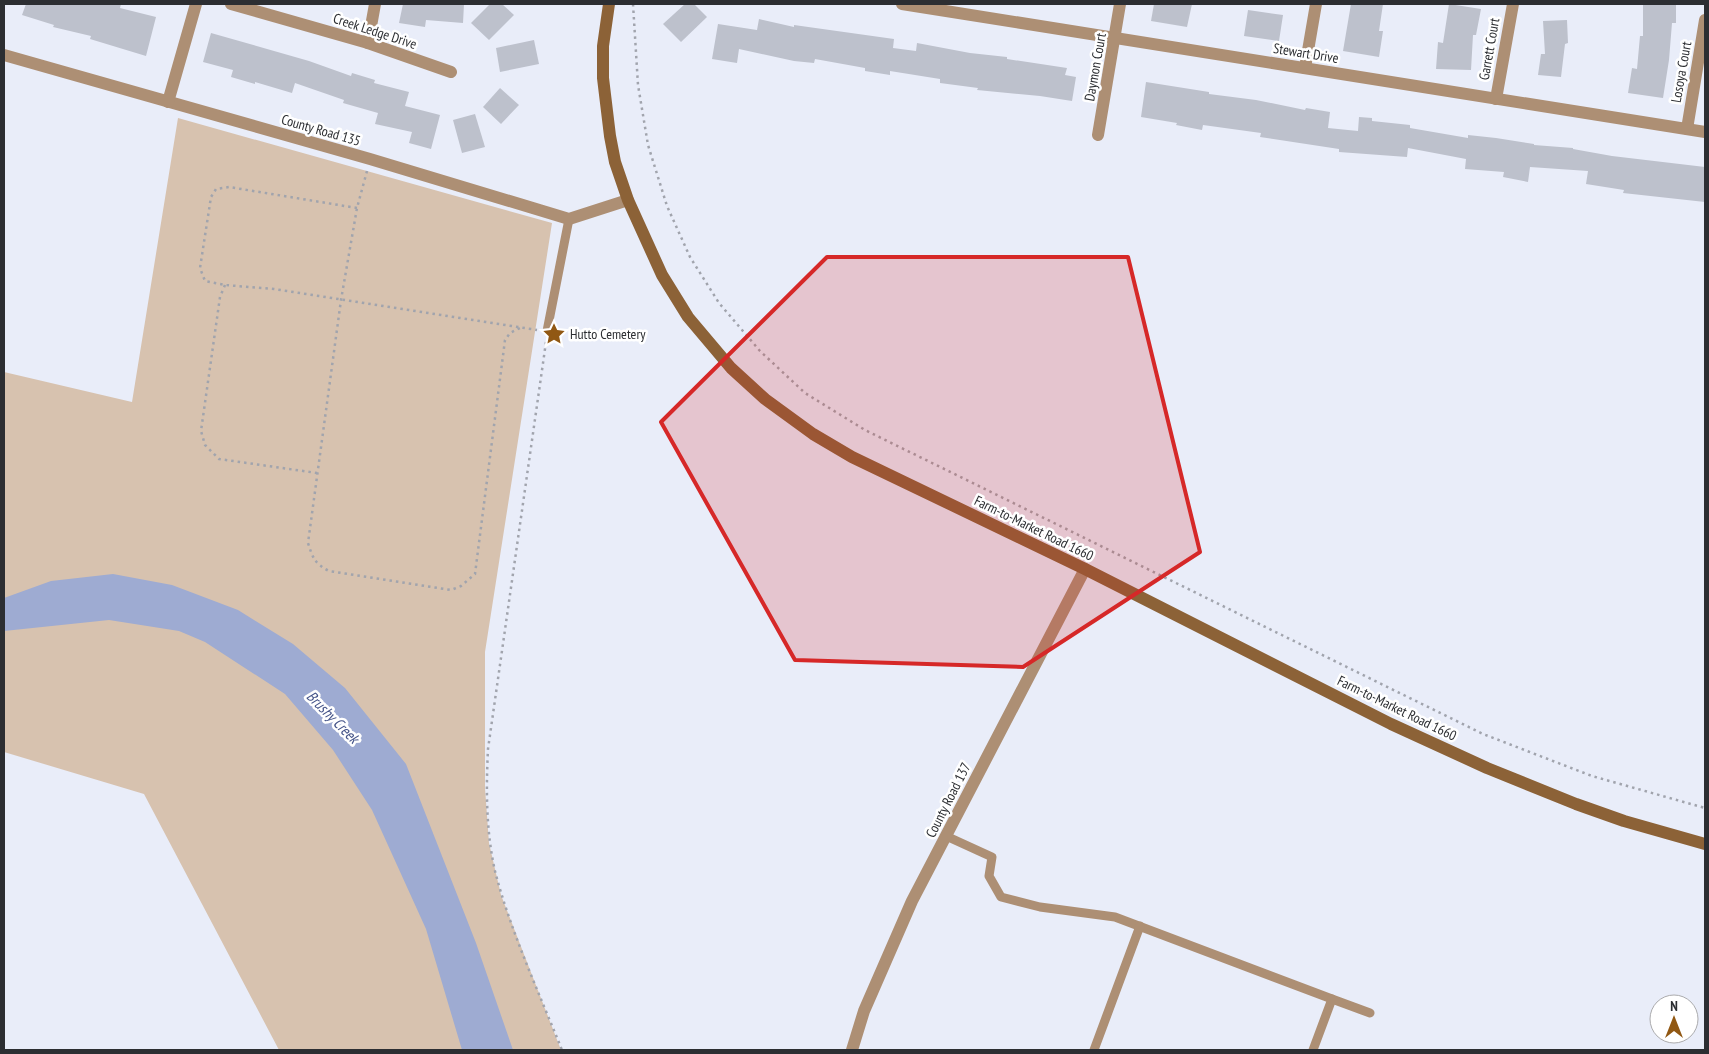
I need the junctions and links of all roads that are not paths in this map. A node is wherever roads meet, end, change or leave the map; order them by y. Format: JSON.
{"nodes":[{"id":1,"x":196,"y":4,"type":"edge"},
{"id":2,"x":231,"y":4,"type":"edge"},
{"id":3,"x":375,"y":4,"type":"edge"},
{"id":4,"x":609,"y":4,"type":"edge"},
{"id":5,"x":902,"y":4,"type":"edge"},
{"id":6,"x":1120,"y":4,"type":"edge"},
{"id":7,"x":1316,"y":4,"type":"edge"},
{"id":8,"x":1512,"y":4,"type":"edge"},
{"id":9,"x":922,"y":5,"type":"edge"},
{"id":10,"x":1705,"y":20,"type":"edge"},
{"id":11,"x":1115,"y":38,"type":"junction"},
{"id":12,"x":368,"y":44,"type":"junction"},
{"id":13,"x":4,"y":55,"type":"edge"},
{"id":14,"x":1305,"y":68,"type":"junction"},
{"id":15,"x":451,"y":72,"type":"dead end"},
{"id":16,"x":1496,"y":99,"type":"junction"},
{"id":17,"x":168,"y":102,"type":"junction"},
{"id":18,"x":1687,"y":129,"type":"junction"},
{"id":19,"x":1705,"y":132,"type":"edge"},
{"id":20,"x":1098,"y":135,"type":"dead end"},
{"id":21,"x":628,"y":200,"type":"junction"},
{"id":22,"x":570,"y":219,"type":"junction"},
{"id":23,"x":547,"y":331,"type":"road end"},
{"id":24,"x":1085,"y":569,"type":"junction"},
{"id":25,"x":946,"y":836,"type":"junction"},
{"id":26,"x":1705,"y":844,"type":"edge"},
{"id":27,"x":1140,"y":926,"type":"junction"},
{"id":28,"x":1332,"y":999,"type":"junction"},
{"id":29,"x":1370,"y":1013,"type":"dead end"},
{"id":30,"x":852,"y":1050,"type":"edge"},
{"id":31,"x":1094,"y":1050,"type":"edge"},
{"id":32,"x":1313,"y":1050,"type":"edge"}],
"edges":[{"from":1,"to":17,"type":"street"},
{"from":2,"to":12,"type":"street","name":"Creek Ledge Drive"},
{"from":3,"to":12,"type":"street"},
{"from":4,"to":21,"type":"main road","name":"Farm-to-Market Road 1660"},
{"from":5,"to":9,"type":"street","name":"Stewart Drive"},
{"from":6,"to":11,"type":"street","name":"Daymon Court"},
{"from":7,"to":14,"type":"street"},
{"from":8,"to":16,"type":"street","name":"Garrett Court"},
{"from":9,"to":11,"type":"street","name":"Stewart Drive"},
{"from":10,"to":18,"type":"street","name":"Losoya Court"},
{"from":11,"to":14,"type":"street","name":"Stewart Drive"},
{"from":11,"to":20,"type":"street","name":"Daymon Court"},
{"from":12,"to":15,"type":"street","name":"Creek Ledge Drive"},
{"from":13,"to":17,"type":"street","name":"County Road 135"},
{"from":14,"to":16,"type":"street","name":"Stewart Drive"},
{"from":16,"to":18,"type":"street","name":"Stewart Drive"},
{"from":17,"to":22,"type":"street","name":"County Road 135"},
{"from":18,"to":19,"type":"street","name":"Stewart Drive"},
{"from":21,"to":22,"type":"street"},
{"from":21,"to":24,"type":"main road","name":"Farm-to-Market Road 1660"},
{"from":22,"to":23,"type":"lane"},
{"from":24,"to":25,"type":"street","name":"County Road 137"},
{"from":24,"to":26,"type":"main road","name":"Farm-to-Market Road 1660"},
{"from":25,"to":27,"type":"lane"},
{"from":25,"to":30,"type":"street","name":"County Road 137"},
{"from":27,"to":28,"type":"lane"},
{"from":27,"to":31,"type":"lane"},
{"from":28,"to":29,"type":"lane"},
{"from":28,"to":32,"type":"lane"}]}
